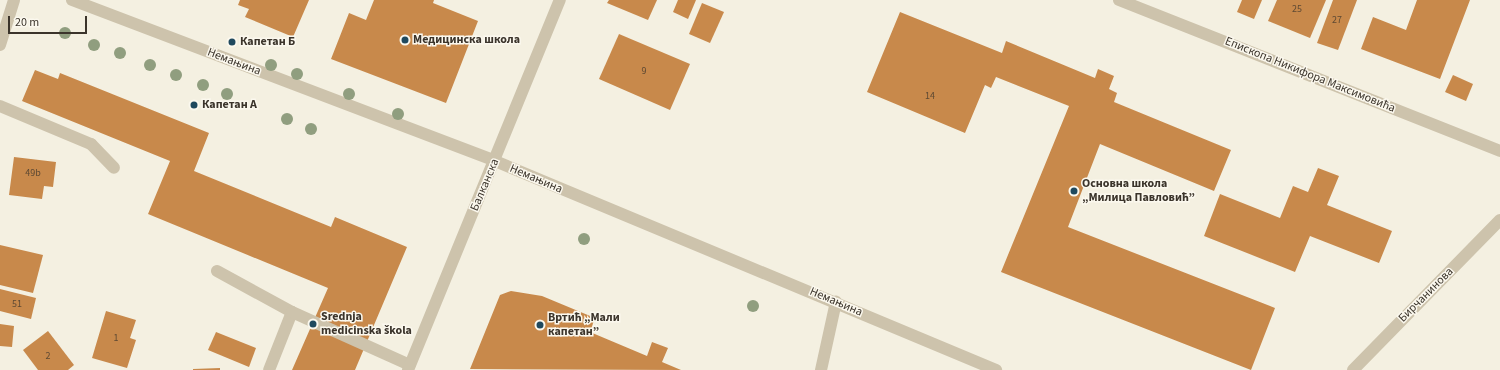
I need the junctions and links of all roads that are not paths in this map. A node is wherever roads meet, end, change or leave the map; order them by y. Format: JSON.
{"nodes":[{"id":1,"x":14,"y":0,"type":"edge"},
{"id":2,"x":72,"y":0,"type":"edge"},
{"id":3,"x":560,"y":0,"type":"edge"},
{"id":4,"x":1119,"y":0,"type":"edge"},
{"id":5,"x":0,"y":45,"type":"edge"},
{"id":6,"x":0,"y":106,"type":"edge"},
{"id":7,"x":1500,"y":151,"type":"edge"},
{"id":8,"x":495,"y":161,"type":"junction"},
{"id":9,"x":114,"y":168,"type":"dead end"},
{"id":10,"x":1500,"y":220,"type":"edge"},
{"id":11,"x":217,"y":271,"type":"dead end"},
{"id":12,"x":836,"y":302,"type":"junction"},
{"id":13,"x":292,"y":312,"type":"junction"},
{"id":14,"x":409,"y":368,"type":"edge"},
{"id":15,"x":269,"y":370,"type":"edge"},
{"id":16,"x":821,"y":370,"type":"edge"},
{"id":17,"x":996,"y":370,"type":"edge"},
{"id":18,"x":1353,"y":370,"type":"edge"}],
"edges":[{"from":1,"to":5,"type":"street"},
{"from":2,"to":8,"type":"street","name":"Немањина"},
{"from":3,"to":8,"type":"street","name":"Балканска"},
{"from":4,"to":7,"type":"street","name":"Епископа Никифора Максимовића"},
{"from":6,"to":9,"type":"street"},
{"from":8,"to":12,"type":"street","name":"Немањина"},
{"from":8,"to":14,"type":"street","name":"Балканска"},
{"from":10,"to":18,"type":"street","name":"Бирчанинова"},
{"from":11,"to":13,"type":"street"},
{"from":12,"to":16,"type":"street"},
{"from":12,"to":17,"type":"street","name":"Немањина"},
{"from":13,"to":14,"type":"street"},
{"from":13,"to":15,"type":"street"}]}
